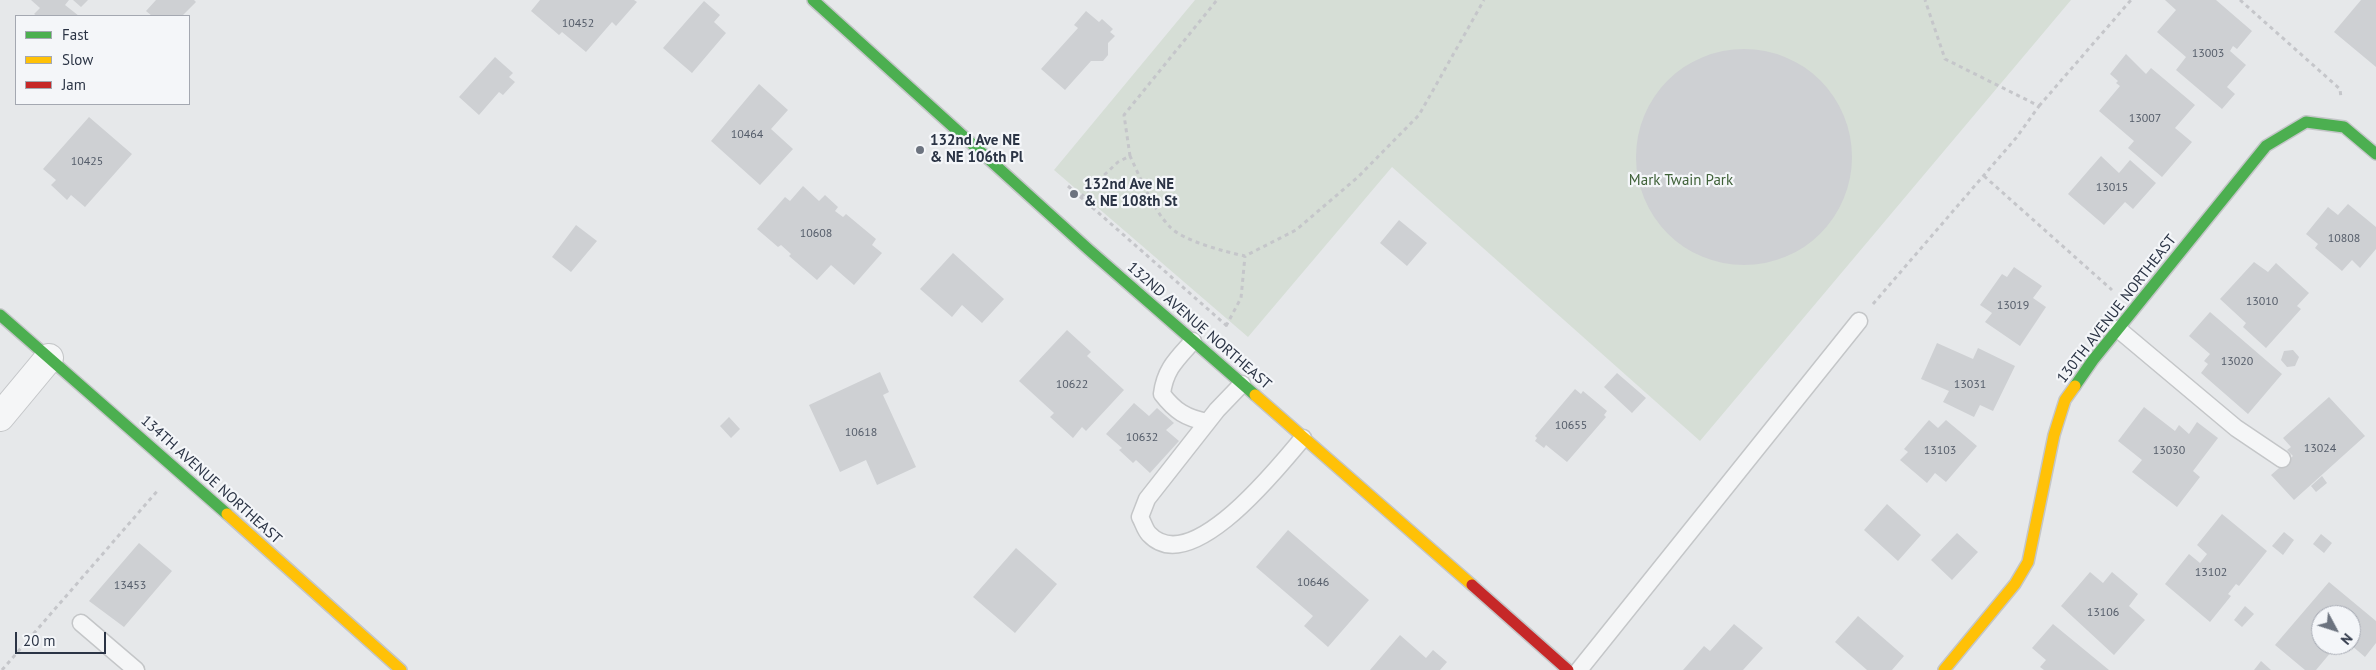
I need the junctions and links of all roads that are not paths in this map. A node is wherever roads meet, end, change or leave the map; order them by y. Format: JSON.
{"nodes":[{"id":1,"x":813,"y":0,"type":"edge"},
{"id":2,"x":2376,"y":154,"type":"edge"},
{"id":3,"x":0,"y":315,"type":"edge"},
{"id":4,"x":1859,"y":321,"type":"road end"},
{"id":5,"x":2118,"y":329,"type":"junction"},
{"id":6,"x":1198,"y":345,"type":"junction"},
{"id":7,"x":49,"y":358,"type":"junction"},
{"id":8,"x":1242,"y":384,"type":"junction"},
{"id":9,"x":0,"y":417,"type":"edge"},
{"id":10,"x":1207,"y":422,"type":"junction"},
{"id":11,"x":1304,"y":438,"type":"junction"},
{"id":12,"x":2282,"y":459,"type":"dead end"},
{"id":13,"x":81,"y":623,"type":"dead end"},
{"id":14,"x":136,"y":670,"type":"edge"},
{"id":15,"x":401,"y":670,"type":"edge"},
{"id":16,"x":1568,"y":670,"type":"edge"},
{"id":17,"x":1579,"y":670,"type":"edge"},
{"id":18,"x":1944,"y":670,"type":"edge"}],
"edges":[{"from":1,"to":6,"type":"street","name":"132ND AVENUE NORTHEAST"},
{"from":2,"to":5,"type":"street","name":"130TH AVENUE NORTHEAST"},
{"from":3,"to":7,"type":"street","name":"134TH AVENUE NORTHEAST"},
{"from":4,"to":17,"type":"lane"},
{"from":5,"to":12,"type":"lane"},
{"from":5,"to":18,"type":"street","name":"130TH AVENUE NORTHEAST"},
{"from":6,"to":8,"type":"street","name":"132ND AVENUE NORTHEAST"},
{"from":6,"to":10,"type":"lane"},
{"from":7,"to":9,"type":"street"},
{"from":7,"to":15,"type":"street","name":"134TH AVENUE NORTHEAST"},
{"from":8,"to":10,"type":"lane"},
{"from":8,"to":11,"type":"street","name":"132ND AVENUE NORTHEAST"},
{"from":10,"to":11,"type":"lane"},
{"from":11,"to":16,"type":"street","name":"132ND AVENUE NORTHEAST"},
{"from":13,"to":14,"type":"lane"}]}
